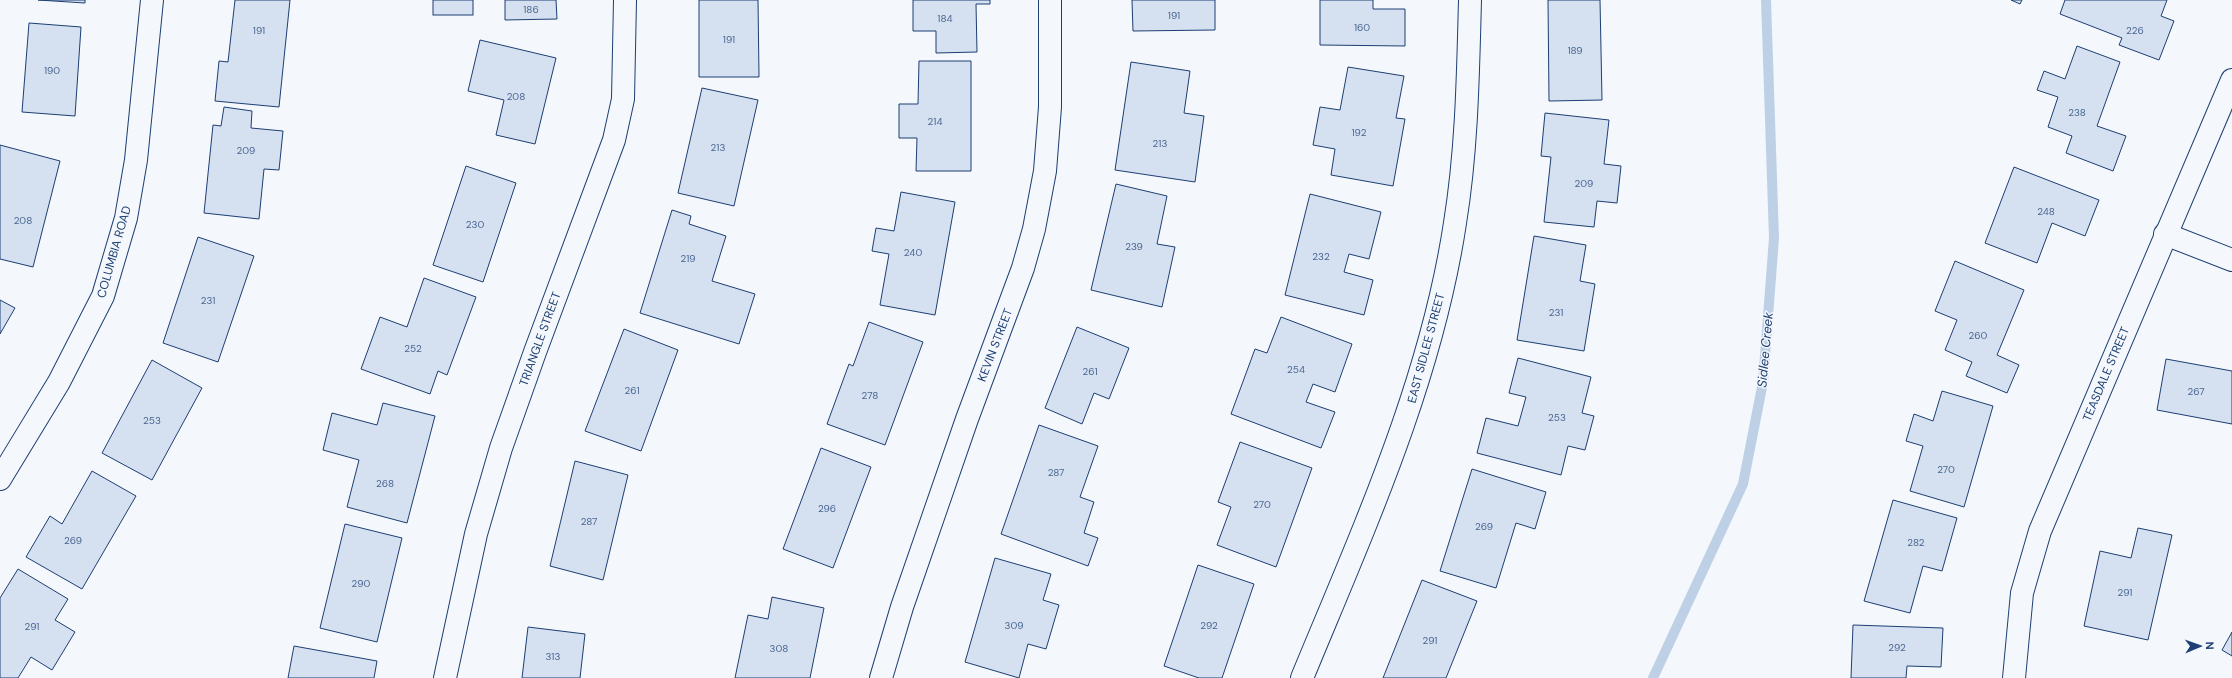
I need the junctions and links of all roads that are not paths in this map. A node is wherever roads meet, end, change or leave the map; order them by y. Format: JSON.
{"nodes":[{"id":1,"x":152,"y":0,"type":"edge"},
{"id":2,"x":625,"y":0,"type":"edge"},
{"id":3,"x":1050,"y":0,"type":"edge"},
{"id":4,"x":1470,"y":0,"type":"edge"},
{"id":5,"x":2232,"y":80,"type":"edge"},
{"id":6,"x":2166,"y":234,"type":"junction"},
{"id":7,"x":2232,"y":260,"type":"edge"},
{"id":8,"x":0,"y":478,"type":"edge"},
{"id":9,"x":445,"y":678,"type":"edge"},
{"id":10,"x":881,"y":678,"type":"edge"},
{"id":11,"x":1302,"y":678,"type":"edge"},
{"id":12,"x":2014,"y":678,"type":"edge"}],
"edges":[{"from":1,"to":8,"type":"street","name":"COLUMBIA ROAD"},
{"from":2,"to":9,"type":"street","name":"TRIANGLE STREET"},
{"from":3,"to":10,"type":"street","name":"KEVIN STREET"},
{"from":4,"to":11,"type":"street","name":"EAST SIDLEE STREET"},
{"from":5,"to":6,"type":"street","name":"TEASDALE STREET"},
{"from":6,"to":7,"type":"street"},
{"from":6,"to":12,"type":"street","name":"TEASDALE STREET"}]}
